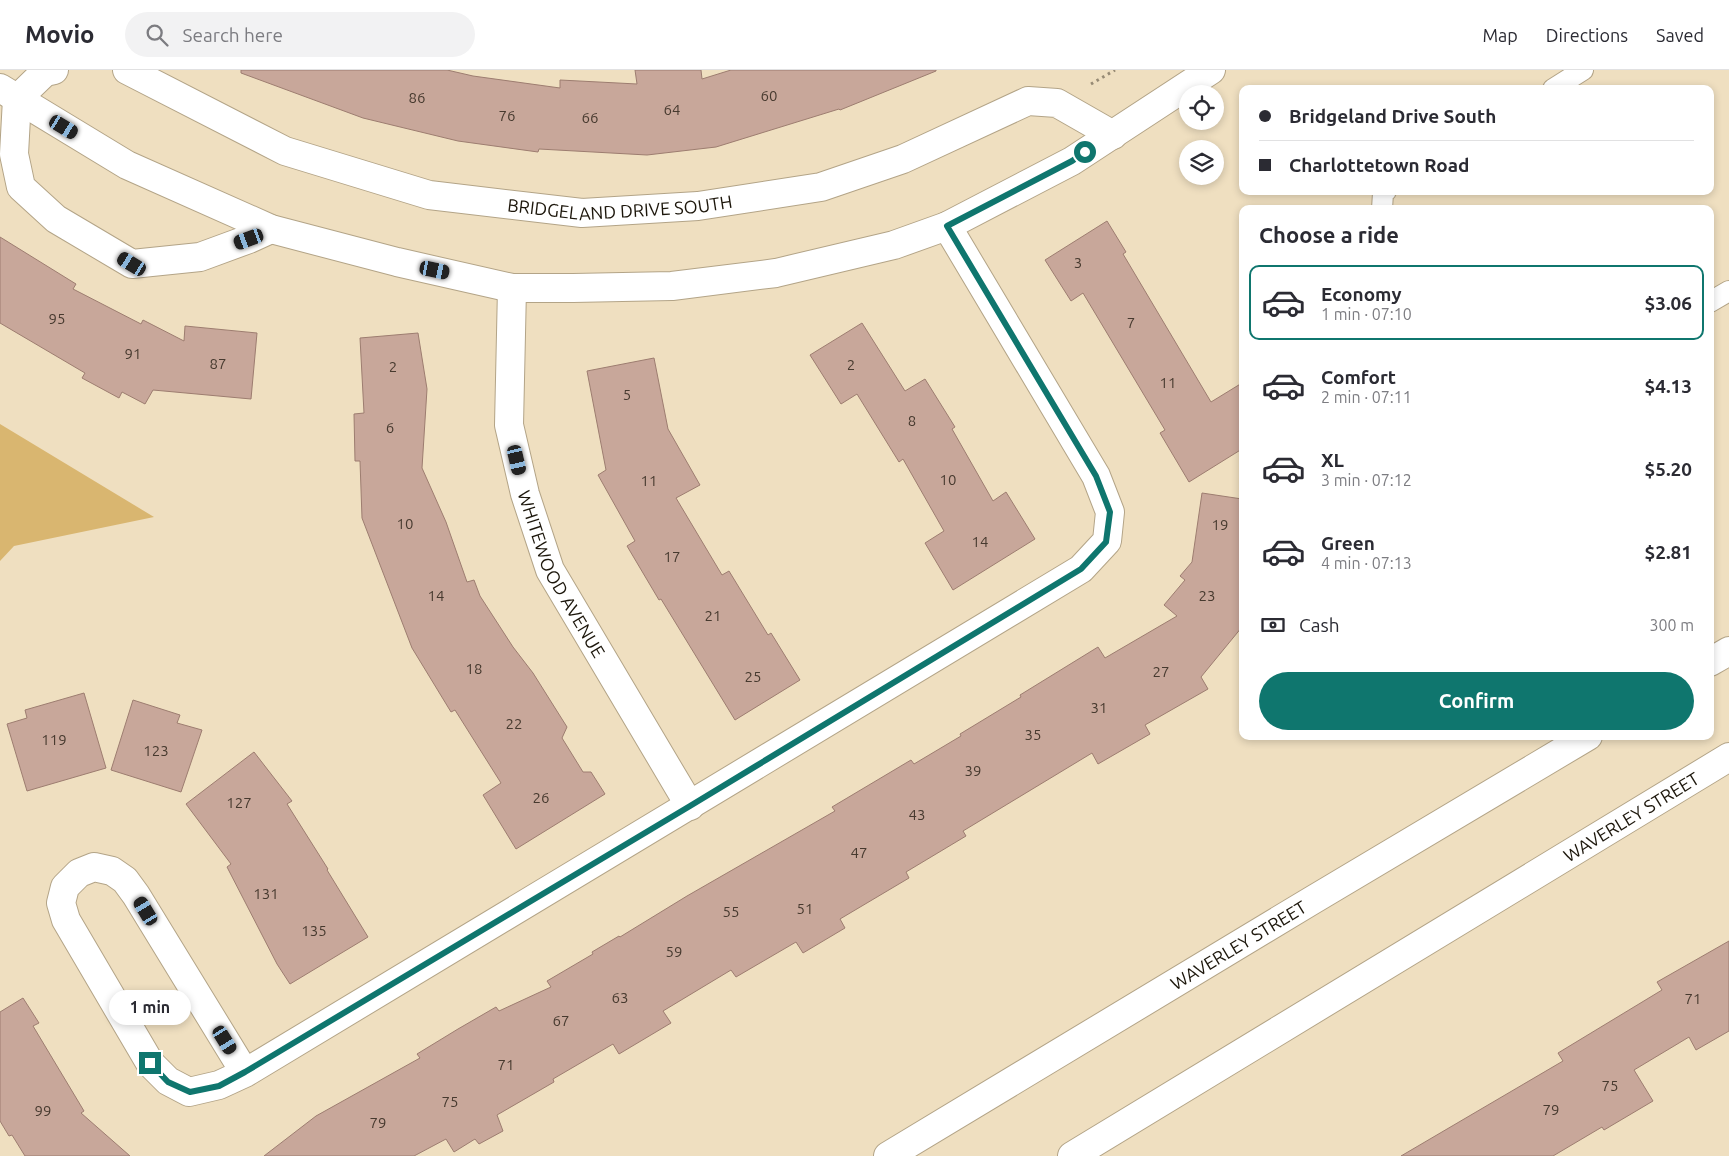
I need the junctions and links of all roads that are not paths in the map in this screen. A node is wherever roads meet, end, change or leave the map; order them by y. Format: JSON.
{"nodes":[{"id":1,"x":54,"y":70,"type":"edge"},
{"id":2,"x":126,"y":70,"type":"edge"},
{"id":3,"x":1583,"y":70,"type":"edge"},
{"id":4,"x":1198,"y":74,"type":"edge"},
{"id":5,"x":1559,"y":85,"type":"edge"},
{"id":6,"x":9,"y":93,"type":"edge"},
{"id":7,"x":1112,"y":135,"type":"junction"},
{"id":8,"x":947,"y":226,"type":"junction"},
{"id":9,"x":271,"y":229,"type":"junction"},
{"id":10,"x":512,"y":288,"type":"junction"},
{"id":11,"x":1729,"y":291,"type":"edge"},
{"id":12,"x":1714,"y":300,"type":"edge"},
{"id":13,"x":1729,"y":651,"type":"edge"},
{"id":14,"x":1714,"y":660,"type":"edge"},
{"id":15,"x":1581,"y":740,"type":"edge"},
{"id":16,"x":1729,"y":757,"type":"edge"},
{"id":17,"x":690,"y":806,"type":"junction"},
{"id":18,"x":245,"y":1072,"type":"junction"},
{"id":19,"x":888,"y":1156,"type":"edge"},
{"id":20,"x":1072,"y":1156,"type":"edge"}],
"edges":[{"from":1,"to":6,"type":"street"},
{"from":2,"to":7,"type":"street","name":"BRIDGELAND DRIVE SOUTH"},
{"from":3,"to":5,"type":"lane"},
{"from":4,"to":7,"type":"street"},
{"from":6,"to":9,"type":"street"},
{"from":6,"to":9,"type":"street"},
{"from":7,"to":8,"type":"street"},
{"from":8,"to":10,"type":"street"},
{"from":8,"to":17,"type":"street"},
{"from":9,"to":10,"type":"street"},
{"from":10,"to":17,"type":"street","name":"WHITEWOOD AVENUE"},
{"from":11,"to":12,"type":"lane"},
{"from":13,"to":14,"type":"street"},
{"from":15,"to":19,"type":"street","name":"WAVERLEY STREET"},
{"from":16,"to":20,"type":"street","name":"WAVERLEY STREET"},
{"from":17,"to":18,"type":"street"},
{"from":18,"to":18,"type":"street"}]}
